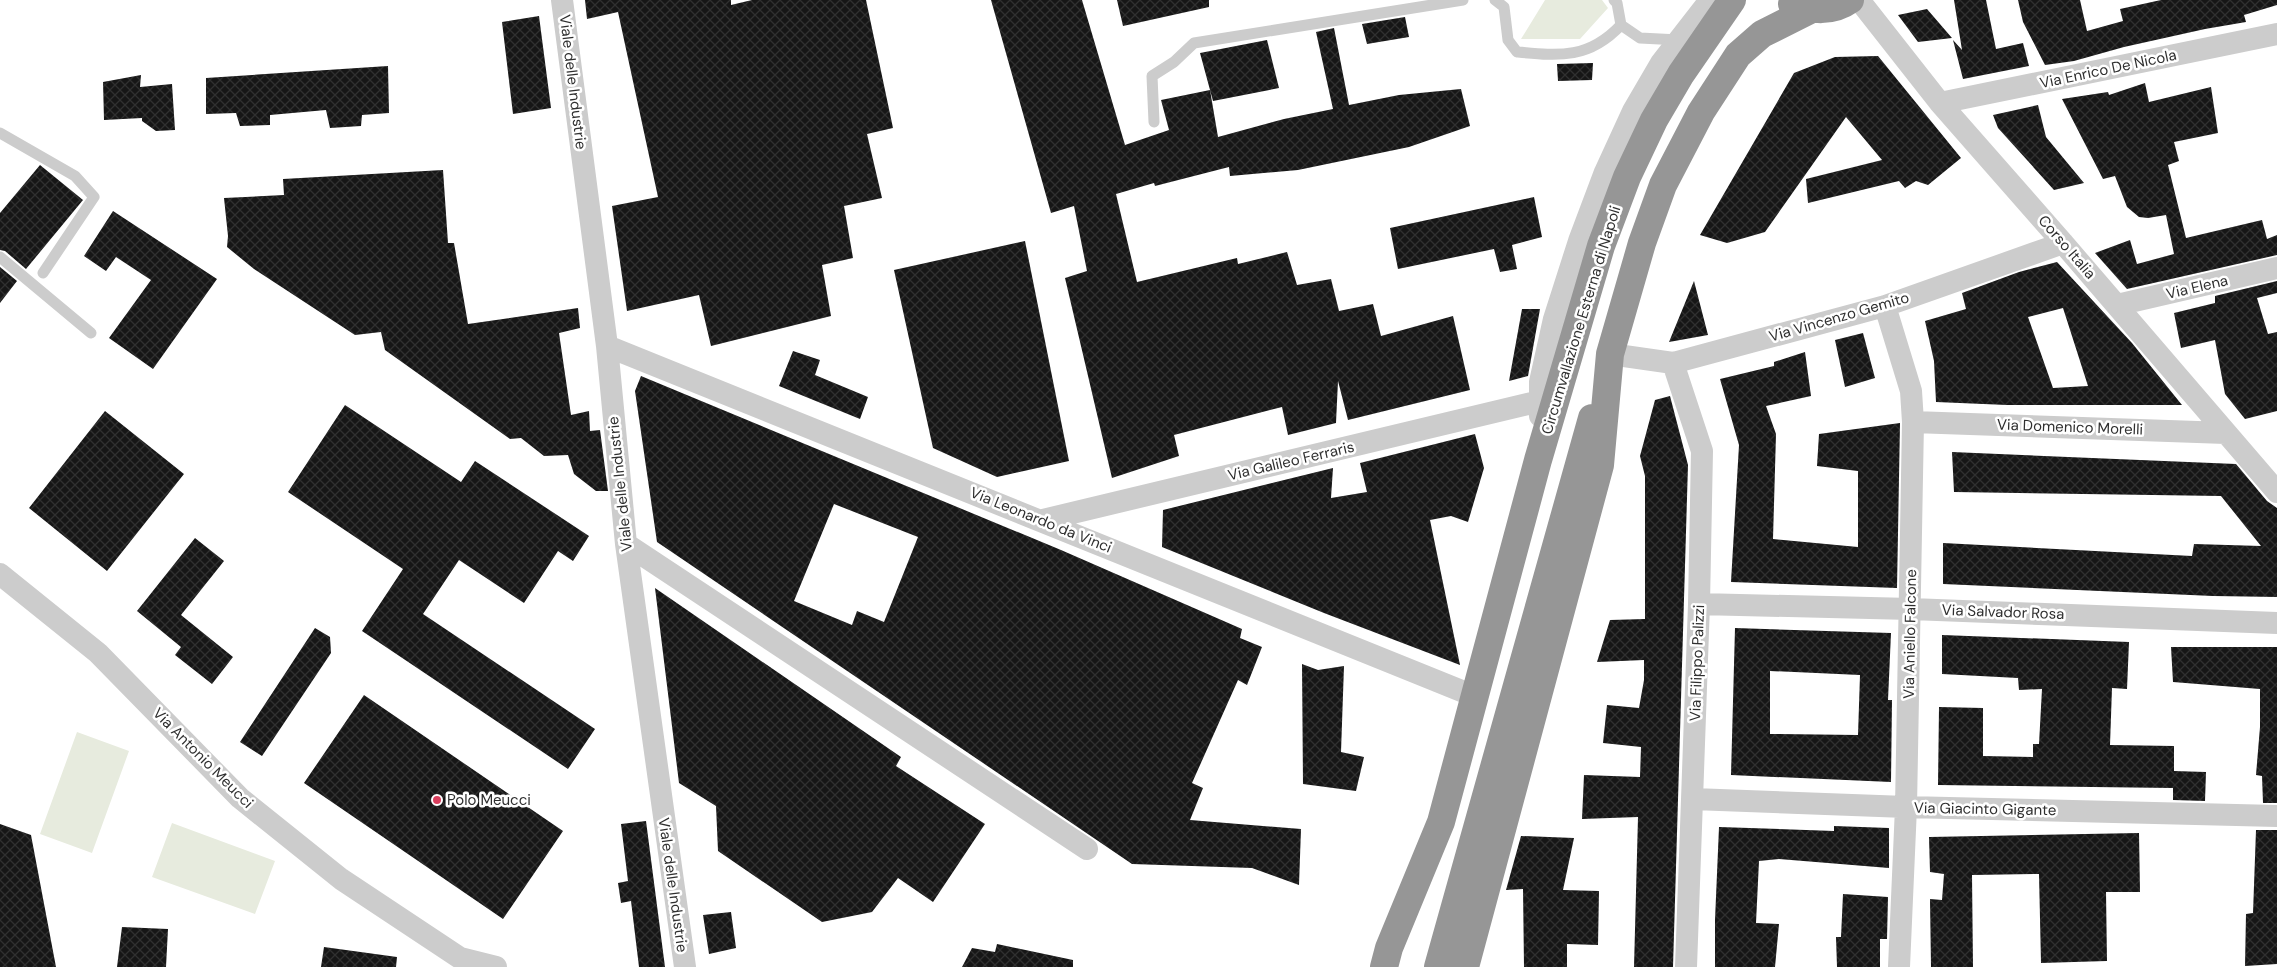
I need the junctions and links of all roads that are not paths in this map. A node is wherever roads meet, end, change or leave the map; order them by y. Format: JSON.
{"nodes":[{"id":1,"x":562,"y":0,"type":"edge"},
{"id":2,"x":1463,"y":0,"type":"edge"},
{"id":3,"x":1494,"y":0,"type":"edge"},
{"id":4,"x":1614,"y":0,"type":"edge"},
{"id":5,"x":1710,"y":0,"type":"edge"},
{"id":6,"x":1732,"y":0,"type":"edge"},
{"id":7,"x":1850,"y":0,"type":"edge"},
{"id":8,"x":1859,"y":0,"type":"edge"},
{"id":9,"x":1799,"y":5,"type":"edge"},
{"id":10,"x":1621,"y":25,"type":"junction"},
{"id":11,"x":2277,"y":34,"type":"edge"},
{"id":12,"x":1679,"y":40,"type":"junction"},
{"id":13,"x":1940,"y":103,"type":"junction"},
{"id":14,"x":1154,"y":122,"type":"dead end"},
{"id":15,"x":0,"y":133,"type":"edge"},
{"id":16,"x":2064,"y":243,"type":"junction"},
{"id":17,"x":0,"y":257,"type":"edge"},
{"id":18,"x":2277,"y":268,"type":"edge"},
{"id":19,"x":44,"y":273,"type":"dead end"},
{"id":20,"x":2117,"y":305,"type":"junction"},
{"id":21,"x":1885,"y":306,"type":"junction"},
{"id":22,"x":91,"y":333,"type":"dead end"},
{"id":23,"x":607,"y":346,"type":"junction"},
{"id":24,"x":1610,"y":354,"type":"junction"},
{"id":25,"x":1673,"y":363,"type":"junction"},
{"id":26,"x":1540,"y":401,"type":"junction"},
{"id":27,"x":1913,"y":422,"type":"junction"},
{"id":28,"x":2226,"y":433,"type":"junction"},
{"id":29,"x":1538,"y":460,"type":"junction"},
{"id":30,"x":2277,"y":492,"type":"edge"},
{"id":31,"x":1043,"y":520,"type":"junction"},
{"id":32,"x":626,"y":544,"type":"junction"},
{"id":33,"x":0,"y":574,"type":"edge"},
{"id":34,"x":1699,"y":604,"type":"junction"},
{"id":35,"x":1911,"y":608,"type":"junction"},
{"id":36,"x":2277,"y":623,"type":"edge"},
{"id":37,"x":1474,"y":696,"type":"junction"},
{"id":38,"x":1693,"y":799,"type":"junction"},
{"id":39,"x":1906,"y":807,"type":"junction"},
{"id":40,"x":2277,"y":816,"type":"edge"},
{"id":41,"x":1441,"y":822,"type":"junction"},
{"id":42,"x":1087,"y":849,"type":"dead end"},
{"id":43,"x":496,"y":967,"type":"edge"},
{"id":44,"x":685,"y":967,"type":"edge"},
{"id":45,"x":1384,"y":967,"type":"edge"},
{"id":46,"x":1404,"y":967,"type":"edge"},
{"id":47,"x":1438,"y":967,"type":"edge"},
{"id":48,"x":1465,"y":967,"type":"edge"},
{"id":49,"x":1686,"y":967,"type":"edge"},
{"id":50,"x":1899,"y":967,"type":"edge"}],
"edges":[{"from":1,"to":23,"type":"street","name":"Viale delle Industrie"},
{"from":2,"to":14,"type":"lane"},
{"from":3,"to":10,"type":"lane"},
{"from":4,"to":10,"type":"lane"},
{"from":5,"to":12,"type":"street"},
{"from":6,"to":29,"type":"highway","name":"Circumvallazione Esterna di Napoli"},
{"from":7,"to":9,"type":"highway"},
{"from":8,"to":13,"type":"street","name":"Corso Italia"},
{"from":9,"to":24,"type":"highway"},
{"from":10,"to":12,"type":"lane"},
{"from":11,"to":13,"type":"street","name":"Via Enrico De Nicola"},
{"from":12,"to":26,"type":"street"},
{"from":13,"to":16,"type":"street","name":"Corso Italia"},
{"from":15,"to":19,"type":"lane"},
{"from":16,"to":20,"type":"street","name":"Corso Italia"},
{"from":16,"to":21,"type":"street","name":"Via Vincenzo Gemito"},
{"from":17,"to":22,"type":"lane"},
{"from":18,"to":20,"type":"street","name":"Via Elena"},
{"from":20,"to":28,"type":"street","name":"Corso Italia"},
{"from":21,"to":25,"type":"street","name":"Via Vincenzo Gemito"},
{"from":21,"to":27,"type":"street","name":"Via Aniello Falcone"},
{"from":23,"to":31,"type":"street","name":"Via Leonardo da Vinci"},
{"from":23,"to":32,"type":"street","name":"Viale delle Industrie"},
{"from":24,"to":25,"type":"street","name":"Via Vincenzo Gemito"},
{"from":24,"to":47,"type":"highway"},
{"from":24,"to":48,"type":"highway"},
{"from":25,"to":34,"type":"street","name":"Via Filippo Palizzi"},
{"from":26,"to":29,"type":"street"},
{"from":26,"to":31,"type":"street","name":"Via Galileo Ferraris"},
{"from":27,"to":28,"type":"street","name":"Via Domenico Morelli"},
{"from":27,"to":35,"type":"street","name":"Via Aniello Falcone"},
{"from":28,"to":30,"type":"street","name":"Corso Italia"},
{"from":29,"to":37,"type":"highway","name":"Circumvallazione Esterna di Napoli"},
{"from":31,"to":37,"type":"street","name":"Via Leonardo da Vinci"},
{"from":32,"to":42,"type":"street"},
{"from":32,"to":44,"type":"street","name":"Viale delle Industrie"},
{"from":33,"to":43,"type":"street","name":"Via Antonio Meucci"},
{"from":34,"to":35,"type":"street","name":"Via Salvador Rosa"},
{"from":34,"to":38,"type":"street","name":"Via Filippo Palizzi"},
{"from":35,"to":36,"type":"street","name":"Via Salvador Rosa"},
{"from":35,"to":39,"type":"street","name":"Via Aniello Falcone"},
{"from":37,"to":41,"type":"highway","name":"Circumvallazione Esterna di Napoli"},
{"from":38,"to":39,"type":"street","name":"Via Giacinto Gigante"},
{"from":38,"to":49,"type":"street","name":"Via Filippo Palizzi"},
{"from":39,"to":40,"type":"street","name":"Via Giacinto Gigante"},
{"from":39,"to":50,"type":"street","name":"Via Aniello Falcone"},
{"from":41,"to":45,"type":"highway"},
{"from":41,"to":46,"type":"highway"}]}
